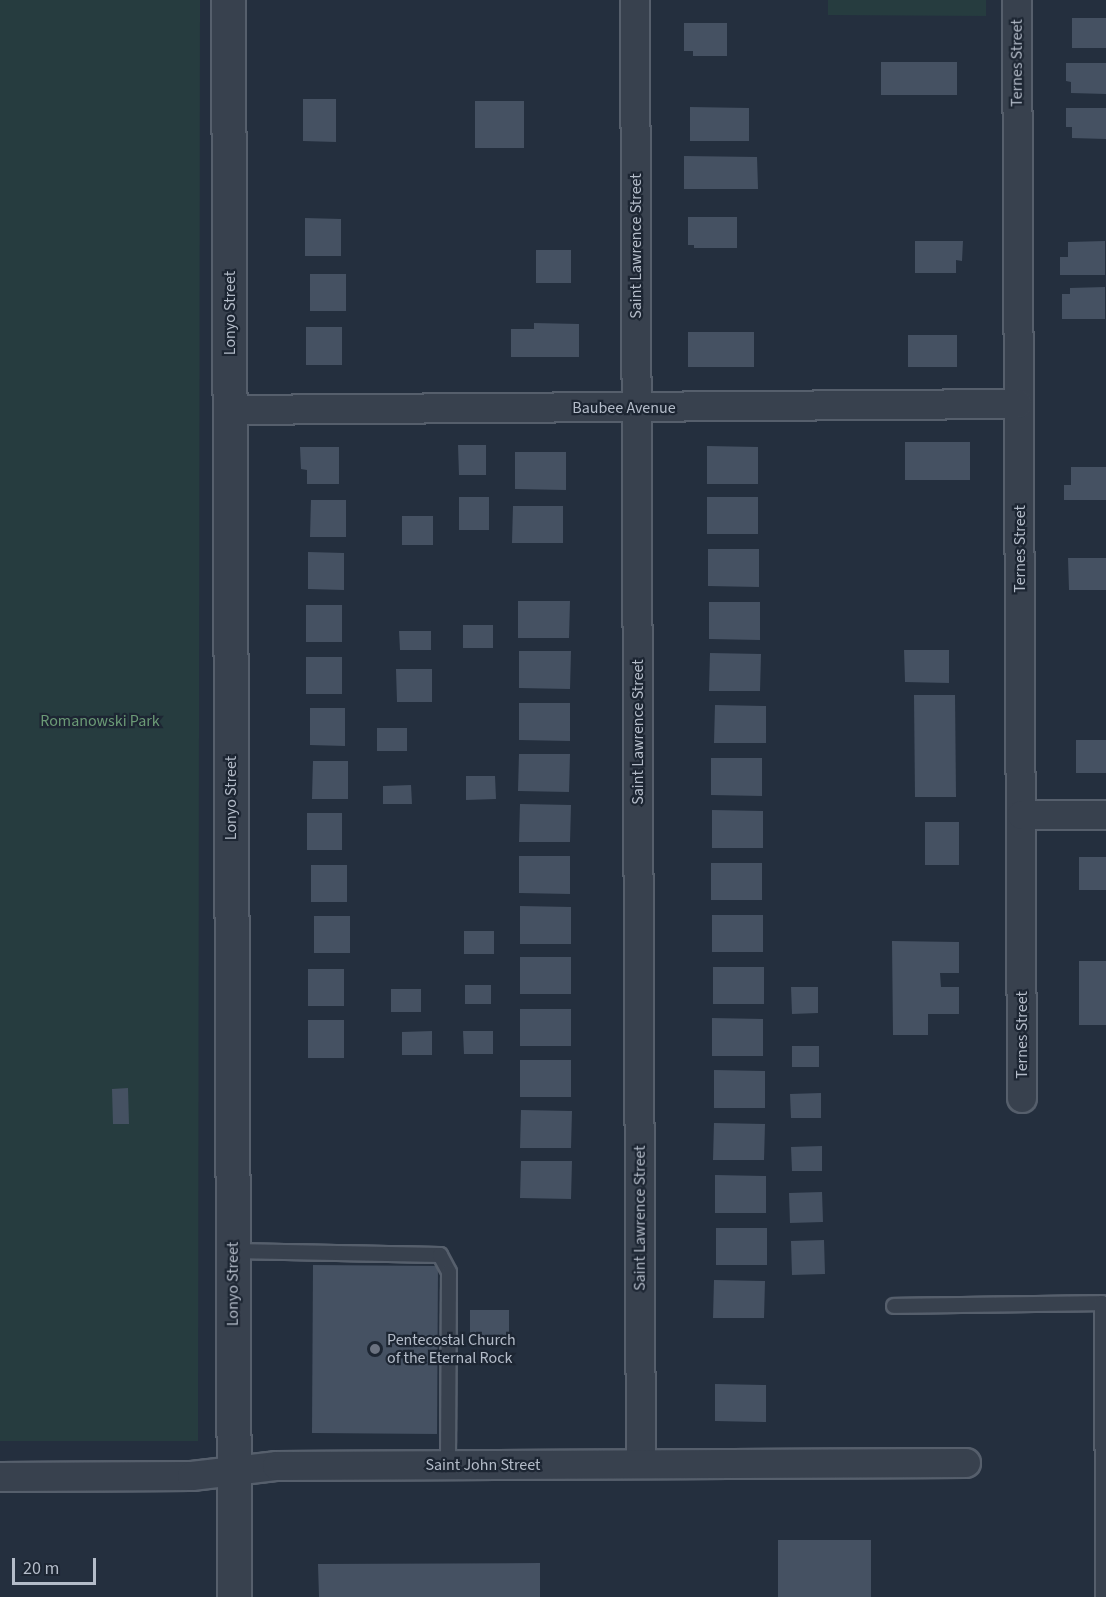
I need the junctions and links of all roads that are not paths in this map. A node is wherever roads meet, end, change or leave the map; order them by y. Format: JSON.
{"nodes":[{"id":1,"x":228,"y":0,"type":"edge"},
{"id":2,"x":635,"y":0,"type":"edge"},
{"id":3,"x":1017,"y":0,"type":"edge"},
{"id":4,"x":1018,"y":404,"type":"junction"},
{"id":5,"x":637,"y":408,"type":"junction"},
{"id":6,"x":230,"y":410,"type":"junction"},
{"id":7,"x":1022,"y":815,"type":"junction"},
{"id":8,"x":1106,"y":815,"type":"edge"},
{"id":9,"x":1022,"y":1098,"type":"dead end"},
{"id":10,"x":233,"y":1251,"type":"junction"},
{"id":11,"x":1104,"y":1303,"type":"edge"},
{"id":12,"x":894,"y":1306,"type":"dead end"},
{"id":13,"x":641,"y":1463,"type":"junction"},
{"id":14,"x":966,"y":1463,"type":"dead end"},
{"id":15,"x":448,"y":1465,"type":"junction"},
{"id":16,"x":234,"y":1471,"type":"junction"},
{"id":17,"x":0,"y":1477,"type":"edge"},
{"id":18,"x":234,"y":1597,"type":"edge"},
{"id":19,"x":1103,"y":1597,"type":"edge"}],
"edges":[{"from":1,"to":6,"type":"street","name":"Lonyo Street"},
{"from":2,"to":5,"type":"street","name":"Saint Lawrence Street"},
{"from":3,"to":4,"type":"street","name":"Ternes Street"},
{"from":4,"to":5,"type":"street","name":"Baubee Avenue"},
{"from":4,"to":7,"type":"street","name":"Ternes Street"},
{"from":5,"to":6,"type":"street","name":"Baubee Avenue"},
{"from":5,"to":13,"type":"street","name":"Saint Lawrence Street"},
{"from":6,"to":10,"type":"street","name":"Lonyo Street"},
{"from":7,"to":8,"type":"street"},
{"from":7,"to":9,"type":"street","name":"Ternes Street"},
{"from":10,"to":15,"type":"lane"},
{"from":10,"to":16,"type":"street","name":"Lonyo Street"},
{"from":11,"to":12,"type":"lane"},
{"from":11,"to":19,"type":"lane"},
{"from":13,"to":14,"type":"street","name":"Saint John Street"},
{"from":13,"to":15,"type":"street","name":"Saint John Street"},
{"from":15,"to":16,"type":"street","name":"Saint John Street"},
{"from":16,"to":17,"type":"street","name":"Saint John Street"},
{"from":16,"to":18,"type":"street","name":"Lonyo Street"}]}
